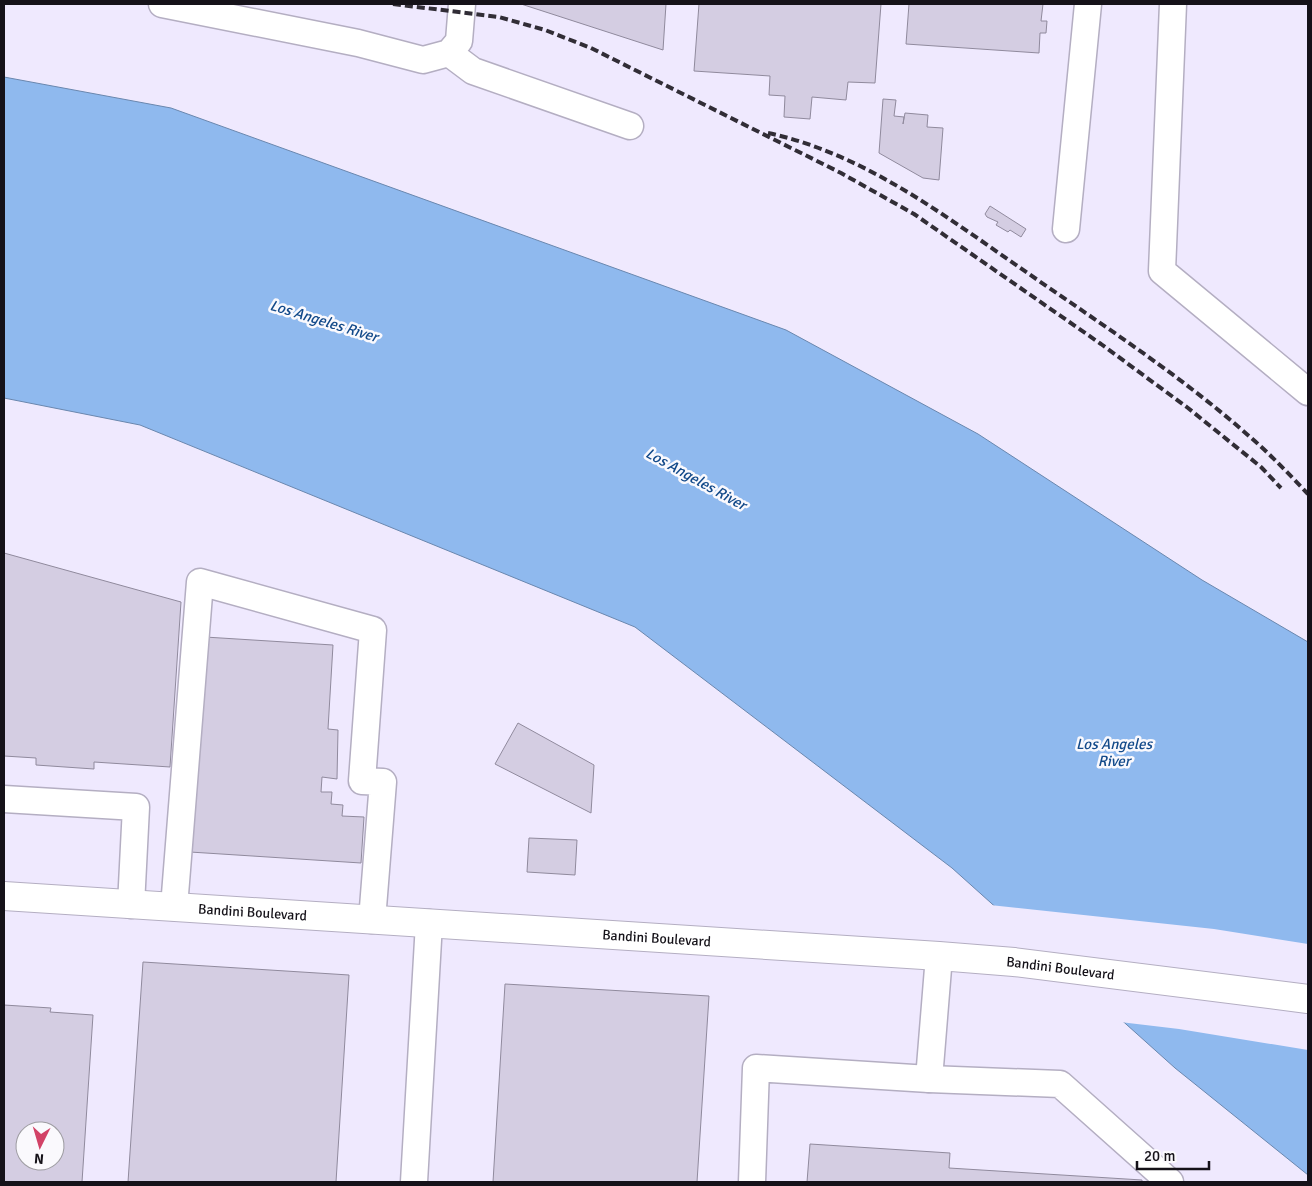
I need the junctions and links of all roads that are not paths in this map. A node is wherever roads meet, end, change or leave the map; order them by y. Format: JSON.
{"nodes":[{"id":1,"x":162,"y":4,"type":"edge"},
{"id":2,"x":462,"y":4,"type":"edge"},
{"id":3,"x":1088,"y":4,"type":"edge"},
{"id":4,"x":1172,"y":4,"type":"edge"},
{"id":5,"x":449,"y":53,"type":"junction"},
{"id":6,"x":630,"y":126,"type":"dead end"},
{"id":7,"x":1066,"y":229,"type":"dead end"},
{"id":8,"x":1308,"y":392,"type":"edge"},
{"id":9,"x":4,"y":799,"type":"edge"},
{"id":10,"x":4,"y":896,"type":"edge"},
{"id":11,"x":131,"y":905,"type":"junction"},
{"id":12,"x":174,"y":907,"type":"junction"},
{"id":13,"x":372,"y":920,"type":"junction"},
{"id":14,"x":428,"y":923,"type":"junction"},
{"id":15,"x":938,"y":956,"type":"junction"},
{"id":16,"x":1308,"y":999,"type":"edge"},
{"id":17,"x":929,"y":1078,"type":"junction"},
{"id":18,"x":414,"y":1182,"type":"edge"},
{"id":19,"x":752,"y":1182,"type":"edge"},
{"id":20,"x":1170,"y":1182,"type":"edge"}],
"edges":[{"from":1,"to":5,"type":"lane"},
{"from":2,"to":5,"type":"lane"},
{"from":3,"to":7,"type":"lane"},
{"from":4,"to":8,"type":"lane"},
{"from":5,"to":6,"type":"lane"},
{"from":9,"to":11,"type":"lane"},
{"from":10,"to":11,"type":"main road","name":"Bandini Boulevard"},
{"from":11,"to":12,"type":"main road","name":"Bandini Boulevard"},
{"from":12,"to":13,"type":"main road","name":"Bandini Boulevard"},
{"from":12,"to":13,"type":"lane"},
{"from":13,"to":14,"type":"main road","name":"Bandini Boulevard"},
{"from":14,"to":15,"type":"main road","name":"Bandini Boulevard"},
{"from":14,"to":18,"type":"lane"},
{"from":15,"to":16,"type":"main road","name":"Bandini Boulevard"},
{"from":15,"to":17,"type":"lane"},
{"from":17,"to":19,"type":"lane"},
{"from":17,"to":20,"type":"lane"}]}
